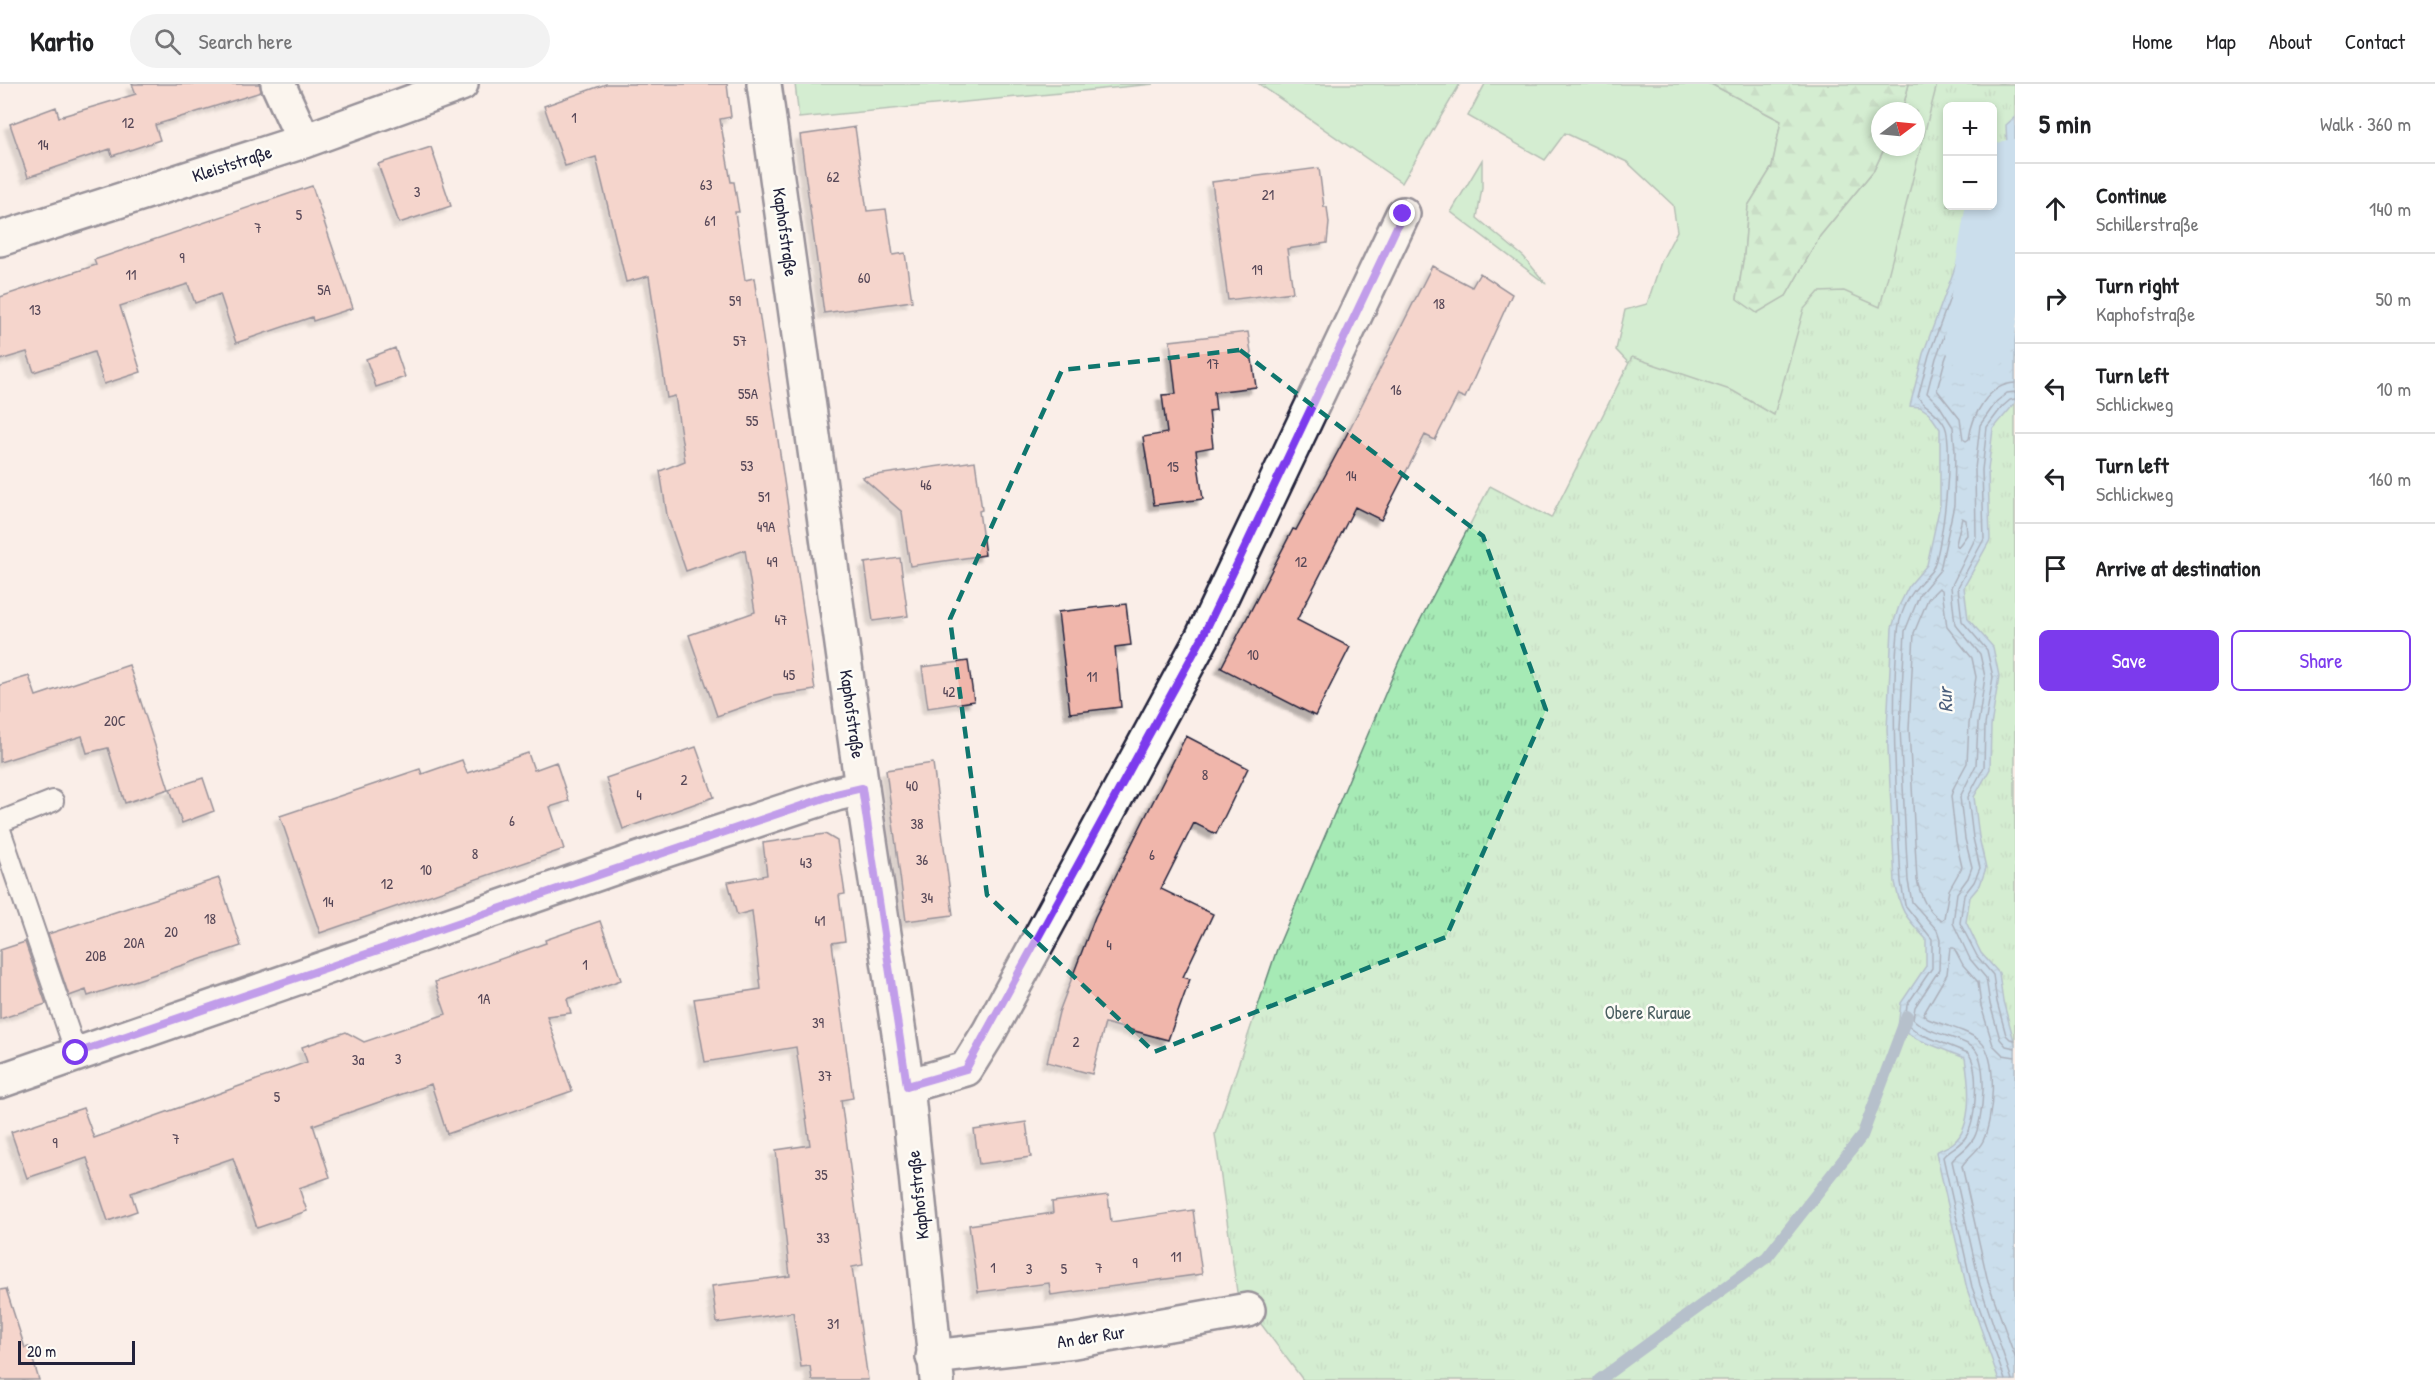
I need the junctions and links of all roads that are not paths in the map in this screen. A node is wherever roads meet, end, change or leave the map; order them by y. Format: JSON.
{"nodes":[{"id":1,"x":278,"y":84,"type":"edge"},
{"id":2,"x":461,"y":84,"type":"edge"},
{"id":3,"x":764,"y":84,"type":"edge"},
{"id":4,"x":304,"y":141,"type":"junction"},
{"id":5,"x":1403,"y":214,"type":"dead end"},
{"id":6,"x":0,"y":239,"type":"edge"},
{"id":7,"x":862,"y":788,"type":"junction"},
{"id":8,"x":53,"y":801,"type":"dead end"},
{"id":9,"x":0,"y":822,"type":"edge"},
{"id":10,"x":0,"y":830,"type":"edge"},
{"id":11,"x":76,"y":1053,"type":"junction"},
{"id":12,"x":0,"y":1081,"type":"edge"},
{"id":13,"x":907,"y":1086,"type":"junction"},
{"id":14,"x":1248,"y":1310,"type":"dead end"},
{"id":15,"x":935,"y":1368,"type":"edge"}],
"edges":[{"from":1,"to":4,"type":"street"},
{"from":2,"to":4,"type":"street","name":"Kleiststraße"},
{"from":3,"to":7,"type":"street","name":"Kaphofstraße"},
{"from":4,"to":6,"type":"street","name":"Kleiststraße"},
{"from":5,"to":13,"type":"street"},
{"from":7,"to":11,"type":"street"},
{"from":7,"to":13,"type":"street","name":"Kaphofstraße"},
{"from":8,"to":9,"type":"lane"},
{"from":10,"to":11,"type":"lane"},
{"from":11,"to":12,"type":"street"},
{"from":13,"to":15,"type":"street","name":"Kaphofstraße"},
{"from":14,"to":15,"type":"street","name":"An der Rur"}]}
